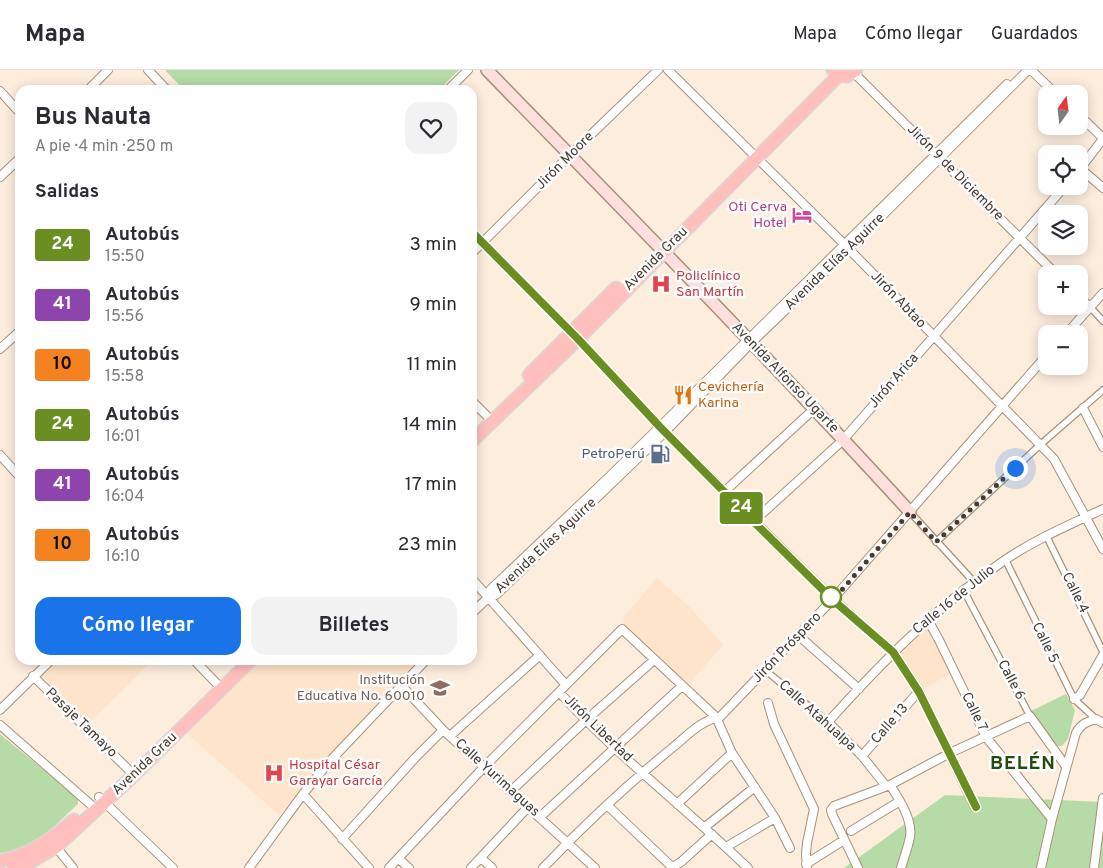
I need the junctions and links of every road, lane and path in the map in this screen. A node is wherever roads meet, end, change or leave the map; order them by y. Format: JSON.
{"nodes":[{"id":1,"x":108,"y":70,"type":"edge"},
{"id":2,"x":148,"y":70,"type":"edge"},
{"id":3,"x":468,"y":70,"type":"edge"},
{"id":4,"x":487,"y":70,"type":"edge"},
{"id":5,"x":497,"y":70,"type":"edge"},
{"id":6,"x":658,"y":70,"type":"edge"},
{"id":7,"x":668,"y":70,"type":"edge"},
{"id":8,"x":1021,"y":70,"type":"edge"},
{"id":9,"x":1030,"y":70,"type":"edge"},
{"id":10,"x":855,"y":71,"type":"edge"},
{"id":11,"x":835,"y":72,"type":"edge"},
{"id":12,"x":93,"y":85,"type":"edge"},
{"id":13,"x":162,"y":85,"type":"edge"},
{"id":14,"x":453,"y":85,"type":"edge"},
{"id":15,"x":1046,"y":85,"type":"edge"},
{"id":16,"x":0,"y":91,"type":"edge"},
{"id":17,"x":15,"y":108,"type":"edge"},
{"id":18,"x":1088,"y":124,"type":"edge"},
{"id":19,"x":1103,"y":138,"type":"edge"},
{"id":20,"x":572,"y":153,"type":"junction"},
{"id":21,"x":754,"y":156,"type":"junction"},
{"id":22,"x":938,"y":156,"type":"junction"},
{"id":23,"x":1088,"y":158,"type":"edge"},
{"id":24,"x":15,"y":162,"type":"edge"},
{"id":25,"x":0,"y":176,"type":"edge"},
{"id":26,"x":1088,"y":176,"type":"edge"},
{"id":27,"x":1103,"y":188,"type":"edge"},
{"id":28,"x":1057,"y":195,"type":"edge"},
{"id":29,"x":477,"y":237,"type":"edge"},
{"id":30,"x":1020,"y":238,"type":"junction"},
{"id":31,"x":483,"y":242,"type":"junction"},
{"id":32,"x":847,"y":247,"type":"junction"},
{"id":33,"x":477,"y":248,"type":"edge"},
{"id":34,"x":662,"y":248,"type":"junction"},
{"id":35,"x":1047,"y":265,"type":"edge"},
{"id":36,"x":1103,"y":293,"type":"edge"},
{"id":37,"x":1090,"y":308,"type":"junction"},
{"id":38,"x":1103,"y":321,"type":"edge"},
{"id":39,"x":1074,"y":325,"type":"edge"},
{"id":40,"x":15,"y":336,"type":"edge"},
{"id":41,"x":575,"y":336,"type":"junction"},
{"id":42,"x":933,"y":336,"type":"junction"},
{"id":43,"x":749,"y":341,"type":"junction"},
{"id":44,"x":0,"y":350,"type":"edge"},
{"id":45,"x":1038,"y":365,"type":"edge"},
{"id":46,"x":1103,"y":390,"type":"edge"},
{"id":47,"x":477,"y":406,"type":"edge"},
{"id":48,"x":1002,"y":406,"type":"junction"},
{"id":49,"x":1083,"y":408,"type":"junction"},
{"id":50,"x":814,"y":409,"type":"junction"},
{"id":51,"x":490,"y":419,"type":"junction"},
{"id":52,"x":477,"y":428,"type":"edge"},
{"id":53,"x":662,"y":429,"type":"junction"},
{"id":54,"x":477,"y":436,"type":"edge"},
{"id":55,"x":843,"y":440,"type":"junction"},
{"id":56,"x":1041,"y":444,"type":"junction"},
{"id":57,"x":1103,"y":447,"type":"edge"},
{"id":58,"x":0,"y":455,"type":"edge"},
{"id":59,"x":15,"y":472,"type":"edge"},
{"id":60,"x":725,"y":491,"type":"junction"},
{"id":61,"x":1103,"y":509,"type":"edge"},
{"id":62,"x":910,"y":512,"type":"junction"},
{"id":63,"x":1086,"y":517,"type":"junction"},
{"id":64,"x":754,"y":522,"type":"junction"},
{"id":65,"x":1046,"y":535,"type":"junction"},
{"id":66,"x":936,"y":542,"type":"junction"},
{"id":67,"x":1103,"y":549,"type":"edge"},
{"id":68,"x":1005,"y":560,"type":"junction"},
{"id":69,"x":974,"y":582,"type":"junction"},
{"id":70,"x":477,"y":584,"type":"edge"},
{"id":71,"x":964,"y":589,"type":"junction"},
{"id":72,"x":489,"y":597,"type":"junction"},
{"id":73,"x":833,"y":600,"type":"junction"},
{"id":74,"x":477,"y":608,"type":"edge"},
{"id":75,"x":928,"y":620,"type":"junction"},
{"id":76,"x":799,"y":636,"type":"junction"},
{"id":77,"x":893,"y":652,"type":"junction"},
{"id":78,"x":1103,"y":653,"type":"edge"},
{"id":79,"x":540,"y":655,"type":"junction"},
{"id":80,"x":654,"y":660,"type":"junction"},
{"id":81,"x":45,"y":665,"type":"edge"},
{"id":82,"x":199,"y":665,"type":"edge"},
{"id":83,"x":235,"y":665,"type":"edge"},
{"id":84,"x":245,"y":665,"type":"edge"},
{"id":85,"x":421,"y":665,"type":"edge"},
{"id":86,"x":765,"y":670,"type":"junction"},
{"id":87,"x":33,"y":676,"type":"junction"},
{"id":88,"x":401,"y":685,"type":"junction"},
{"id":89,"x":566,"y":685,"type":"junction"},
{"id":90,"x":219,"y":686,"type":"junction"},
{"id":91,"x":682,"y":686,"type":"junction"},
{"id":92,"x":859,"y":689,"type":"junction"},
{"id":93,"x":559,"y":692,"type":"junction"},
{"id":94,"x":919,"y":692,"type":"junction"},
{"id":95,"x":1074,"y":699,"type":"junction"},
{"id":96,"x":768,"y":703,"type":"dead end"},
{"id":97,"x":0,"y":710,"type":"edge"},
{"id":98,"x":1030,"y":716,"type":"junction"},
{"id":99,"x":716,"y":717,"type":"junction"},
{"id":100,"x":585,"y":721,"type":"junction"},
{"id":101,"x":1099,"y":721,"type":"edge"},
{"id":102,"x":828,"y":722,"type":"junction"},
{"id":103,"x":0,"y":725,"type":"edge"},
{"id":104,"x":446,"y":733,"type":"junction"},
{"id":105,"x":986,"y":737,"type":"junction"},
{"id":106,"x":616,"y":748,"type":"junction"},
{"id":107,"x":732,"y":753,"type":"junction"},
{"id":108,"x":950,"y":753,"type":"junction"},
{"id":109,"x":862,"y":756,"type":"junction"},
{"id":110,"x":1065,"y":765,"type":"junction"},
{"id":111,"x":484,"y":768,"type":"junction"},
{"id":112,"x":131,"y":772,"type":"junction"},
{"id":113,"x":643,"y":772,"type":"junction"},
{"id":114,"x":888,"y":786,"type":"junction"},
{"id":115,"x":755,"y":787,"type":"junction"},
{"id":116,"x":512,"y":791,"type":"junction"},
{"id":117,"x":303,"y":794,"type":"junction"},
{"id":118,"x":1103,"y":798,"type":"edge"},
{"id":119,"x":900,"y":801,"type":"junction"},
{"id":120,"x":98,"y":804,"type":"junction"},
{"id":121,"x":607,"y":804,"type":"junction"},
{"id":122,"x":677,"y":804,"type":"junction"},
{"id":123,"x":528,"y":806,"type":"junction"},
{"id":124,"x":976,"y":807,"type":"dead end"},
{"id":125,"x":540,"y":816,"type":"junction"},
{"id":126,"x":775,"y":818,"type":"junction"},
{"id":127,"x":1052,"y":819,"type":"junction"},
{"id":128,"x":705,"y":827,"type":"junction"},
{"id":129,"x":851,"y":831,"type":"dead end"},
{"id":130,"x":712,"y":834,"type":"junction"},
{"id":131,"x":342,"y":839,"type":"junction"},
{"id":132,"x":844,"y":840,"type":"junction"},
{"id":133,"x":568,"y":842,"type":"junction"},
{"id":134,"x":726,"y":847,"type":"junction"},
{"id":135,"x":56,"y":848,"type":"junction"},
{"id":136,"x":790,"y":848,"type":"dead end"},
{"id":137,"x":481,"y":858,"type":"junction"},
{"id":138,"x":399,"y":859,"type":"junction"},
{"id":139,"x":0,"y":861,"type":"edge"},
{"id":140,"x":29,"y":864,"type":"edge"},
{"id":141,"x":807,"y":866,"type":"edge"},
{"id":142,"x":14,"y":868,"type":"edge"},
{"id":143,"x":73,"y":868,"type":"edge"},
{"id":144,"x":173,"y":868,"type":"edge"},
{"id":145,"x":249,"y":868,"type":"edge"},
{"id":146,"x":369,"y":868,"type":"edge"},
{"id":147,"x":389,"y":868,"type":"edge"},
{"id":148,"x":409,"y":868,"type":"edge"},
{"id":149,"x":470,"y":868,"type":"edge"},
{"id":150,"x":492,"y":868,"type":"edge"},
{"id":151,"x":543,"y":868,"type":"edge"},
{"id":152,"x":596,"y":868,"type":"edge"},
{"id":153,"x":672,"y":868,"type":"edge"},
{"id":154,"x":748,"y":868,"type":"edge"},
{"id":155,"x":858,"y":868,"type":"edge"},
{"id":156,"x":901,"y":868,"type":"edge"},
{"id":157,"x":1041,"y":868,"type":"edge"},
{"id":158,"x":1094,"y":868,"type":"edge"}],
"edges":[{"from":1,"to":12,"type":"street"},
{"from":2,"to":13,"type":"street"},
{"from":3,"to":14,"type":"street"},
{"from":4,"to":20,"type":"main road","name":"Avenida Alfonso Ugarte"},
{"from":5,"to":20,"type":"main road","name":"Avenida Alfonso Ugarte"},
{"from":6,"to":20,"type":"street","name":"Jirón Moore"},
{"from":7,"to":21,"type":"street","name":"Jirón Abtao"},
{"from":8,"to":22,"type":"street","name":"Avenida Elías Aguirre"},
{"from":9,"to":15,"type":"street"},
{"from":9,"to":22,"type":"street","name":"Avenida Elías Aguirre"},
{"from":10,"to":11,"type":"main road"},
{"from":10,"to":22,"type":"street","name":"Jirón 9 de Diciembre"},
{"from":11,"to":21,"type":"main road","name":"Avenida Grau"},
{"from":16,"to":17,"type":"street"},
{"from":18,"to":19,"type":"street"},
{"from":19,"to":23,"type":"street"},
{"from":20,"to":31,"type":"street","name":"Jirón Moore"},
{"from":20,"to":34,"type":"main road","name":"Avenida Alfonso Ugarte"},
{"from":21,"to":32,"type":"street","name":"Jirón Abtao"},
{"from":21,"to":34,"type":"main road","name":"Avenida Grau"},
{"from":22,"to":30,"type":"street","name":"Jirón 9 de Diciembre"},
{"from":22,"to":32,"type":"street","name":"Avenida Elías Aguirre"},
{"from":24,"to":25,"type":"street"},
{"from":26,"to":27,"type":"street"},
{"from":28,"to":30,"type":"street","name":"Jirón Arica"},
{"from":29,"to":31,"type":"street"},
{"from":30,"to":35,"type":"street","name":"Jirón 9 de Diciembre"},
{"from":30,"to":42,"type":"street","name":"Jirón Arica"},
{"from":31,"to":33,"type":"street","name":"Jirón Moore"},
{"from":31,"to":41,"type":"street"},
{"from":32,"to":42,"type":"street","name":"Jirón Abtao"},
{"from":32,"to":43,"type":"street","name":"Avenida Elías Aguirre"},
{"from":34,"to":41,"type":"main road","name":"Avenida Grau"},
{"from":34,"to":43,"type":"main road","name":"Avenida Alfonso Ugarte"},
{"from":36,"to":37,"type":"street"},
{"from":37,"to":38,"type":"street"},
{"from":37,"to":39,"type":"street"},
{"from":40,"to":44,"type":"street"},
{"from":41,"to":51,"type":"main road","name":"Avenida Grau"},
{"from":41,"to":53,"type":"street"},
{"from":42,"to":48,"type":"street","name":"Jirón Abtao"},
{"from":42,"to":55,"type":"street","name":"Jirón Arica"},
{"from":43,"to":50,"type":"main road","name":"Avenida Alfonso Ugarte"},
{"from":43,"to":53,"type":"street","name":"Avenida Elías Aguirre"},
{"from":45,"to":48,"type":"street","name":"Jirón Próspero"},
{"from":46,"to":49,"type":"street"},
{"from":47,"to":51,"type":"street"},
{"from":48,"to":56,"type":"street","name":"Jirón Abtao"},
{"from":48,"to":62,"type":"street","name":"Jirón Próspero"},
{"from":49,"to":56,"type":"street"},
{"from":49,"to":57,"type":"street"},
{"from":50,"to":55,"type":"main road","name":"Avenida Alfonso Ugarte"},
{"from":50,"to":60,"type":"street"},
{"from":51,"to":52,"type":"main road","name":"Avenida Grau"},
{"from":51,"to":54,"type":"main road","name":"Avenida Grau"},
{"from":53,"to":60,"type":"street"},
{"from":53,"to":72,"type":"street","name":"Avenida Elías Aguirre"},
{"from":55,"to":62,"type":"main road","name":"Avenida Alfonso Ugarte"},
{"from":55,"to":64,"type":"street","name":"Jirón Arica"},
{"from":56,"to":63,"type":"street","name":"Jirón Abtao"},
{"from":56,"to":66,"type":"street"},
{"from":58,"to":59,"type":"street"},
{"from":60,"to":64,"type":"street"},
{"from":61,"to":63,"type":"street","name":"Calle 16 de Julio"},
{"from":62,"to":66,"type":"street"},
{"from":62,"to":73,"type":"street","name":"Jirón Próspero"},
{"from":63,"to":65,"type":"street","name":"Calle 16 de Julio"},
{"from":63,"to":67,"type":"street","name":"Jirón Abtao"},
{"from":64,"to":73,"type":"street"},
{"from":65,"to":68,"type":"street","name":"Calle 16 de Julio"},
{"from":65,"to":78,"type":"street","name":"Calle 4"},
{"from":66,"to":69,"type":"street"},
{"from":68,"to":69,"type":"street","name":"Calle 16 de Julio"},
{"from":68,"to":95,"type":"street","name":"Calle 5"},
{"from":69,"to":71,"type":"street","name":"Calle 16 de Julio"},
{"from":70,"to":72,"type":"street","name":"Jirón Libertad"},
{"from":71,"to":75,"type":"street","name":"Calle 16 de Julio"},
{"from":71,"to":98,"type":"street","name":"Calle 6"},
{"from":72,"to":74,"type":"street","name":"Avenida Elías Aguirre"},
{"from":72,"to":79,"type":"street","name":"Jirón Libertad"},
{"from":73,"to":76,"type":"street","name":"Jirón Próspero"},
{"from":73,"to":77,"type":"street"},
{"from":75,"to":77,"type":"street","name":"Calle 16 de Julio"},
{"from":75,"to":105,"type":"street","name":"Calle 7"},
{"from":76,"to":86,"type":"street","name":"Jirón Próspero"},
{"from":76,"to":92,"type":"street"},
{"from":77,"to":92,"type":"street","name":"Calle 16 de Julio"},
{"from":77,"to":94,"type":"street"},
{"from":78,"to":95,"type":"street"},
{"from":79,"to":89,"type":"street","name":"Jirón Libertad"},
{"from":79,"to":104,"type":"street"},
{"from":80,"to":89,"type":"street"},
{"from":80,"to":91,"type":"street"},
{"from":80,"to":100,"type":"street"},
{"from":81,"to":87,"type":"street"},
{"from":82,"to":90,"type":"street"},
{"from":83,"to":90,"type":"main road","name":"Avenida Grau"},
{"from":84,"to":90,"type":"main road","name":"Avenida Grau"},
{"from":85,"to":88,"type":"street"},
{"from":86,"to":99,"type":"street","name":"Jirón Próspero"},
{"from":86,"to":102,"type":"street","name":"Calle Atahualpa"},
{"from":87,"to":97,"type":"street"},
{"from":87,"to":112,"type":"street","name":"Pasaje Tamayo"},
{"from":88,"to":104,"type":"street","name":"Calle Yurimaguas"},
{"from":88,"to":117,"type":"street"},
{"from":89,"to":93,"type":"street","name":"Jirón Libertad"},
{"from":90,"to":112,"type":"main road","name":"Avenida Grau"},
{"from":91,"to":99,"type":"street"},
{"from":91,"to":106,"type":"street"},
{"from":92,"to":102,"type":"street","name":"Calle 16 de Julio"},
{"from":93,"to":100,"type":"street","name":"Jirón Libertad"},
{"from":93,"to":111,"type":"street"},
{"from":94,"to":108,"type":"street"},
{"from":94,"to":109,"type":"street","name":"Calle 13"},
{"from":95,"to":101,"type":"street","name":"Calle 5"},
{"from":96,"to":141,"type":"street"},
{"from":98,"to":105,"type":"street"},
{"from":98,"to":110,"type":"street","name":"Calle 6"},
{"from":99,"to":107,"type":"street"},
{"from":99,"to":113,"type":"street","name":"Jirón Próspero"},
{"from":100,"to":106,"type":"street","name":"Jirón Libertad"},
{"from":100,"to":116,"type":"street"},
{"from":101,"to":110,"type":"street"},
{"from":102,"to":109,"type":"street","name":"Calle Atahualpa"},
{"from":103,"to":120,"type":"street"},
{"from":104,"to":111,"type":"street","name":"Calle Yurimaguas"},
{"from":104,"to":131,"type":"street"},
{"from":105,"to":108,"type":"street"},
{"from":105,"to":127,"type":"street","name":"Calle 7"},
{"from":106,"to":113,"type":"street","name":"Jirón Libertad"},
{"from":106,"to":125,"type":"street"},
{"from":107,"to":115,"type":"street"},
{"from":107,"to":122,"type":"street"},
{"from":108,"to":114,"type":"street"},
{"from":108,"to":124,"type":"street"},
{"from":109,"to":114,"type":"street","name":"Calle Atahualpa"},
{"from":110,"to":127,"type":"street"},
{"from":111,"to":116,"type":"street","name":"Calle Yurimaguas"},
{"from":111,"to":138,"type":"street"},
{"from":112,"to":120,"type":"main road","name":"Avenida Grau"},
{"from":113,"to":121,"type":"street","name":"Jirón Próspero"},
{"from":113,"to":122,"type":"street","name":"Jirón Libertad"},
{"from":114,"to":119,"type":"street","name":"Calle Atahualpa"},
{"from":114,"to":132,"type":"street"},
{"from":115,"to":126,"type":"street"},
{"from":115,"to":128,"type":"street"},
{"from":116,"to":123,"type":"street","name":"Calle Yurimaguas"},
{"from":117,"to":131,"type":"street"},
{"from":117,"to":145,"type":"street"},
{"from":118,"to":158,"type":"street"},
{"from":119,"to":129,"type":"street"},
{"from":119,"to":156,"type":"street","name":"Calle Atahualpa"},
{"from":120,"to":135,"type":"main road","name":"Avenida Grau"},
{"from":120,"to":139,"type":"main road"},
{"from":120,"to":144,"type":"street"},
{"from":121,"to":133,"type":"street","name":"Jirón Próspero"},
{"from":121,"to":153,"type":"street"},
{"from":122,"to":128,"type":"street","name":"Jirón Libertad"},
{"from":123,"to":125,"type":"street","name":"Calle Yurimaguas"},
{"from":123,"to":137,"type":"street"},
{"from":125,"to":133,"type":"street","name":"Calle Yurimaguas"},
{"from":126,"to":134,"type":"street"},
{"from":126,"to":136,"type":"street"},
{"from":127,"to":157,"type":"street"},
{"from":128,"to":130,"type":"street","name":"Jirón Libertad"},
{"from":130,"to":134,"type":"street","name":"Jirón Libertad"},
{"from":130,"to":153,"type":"street"},
{"from":131,"to":146,"type":"street"},
{"from":132,"to":141,"type":"street"},
{"from":132,"to":155,"type":"street"},
{"from":133,"to":151,"type":"street","name":"Jirón Próspero"},
{"from":133,"to":152,"type":"street","name":"Calle Yurimaguas"},
{"from":134,"to":154,"type":"street","name":"Jirón Libertad"},
{"from":135,"to":140,"type":"main road","name":"Avenida Grau"},
{"from":135,"to":143,"type":"street"},
{"from":137,"to":149,"type":"street"},
{"from":137,"to":150,"type":"street"},
{"from":138,"to":147,"type":"street"},
{"from":138,"to":148,"type":"street"},
{"from":140,"to":142,"type":"main road","name":"Avenida Grau"}]}
